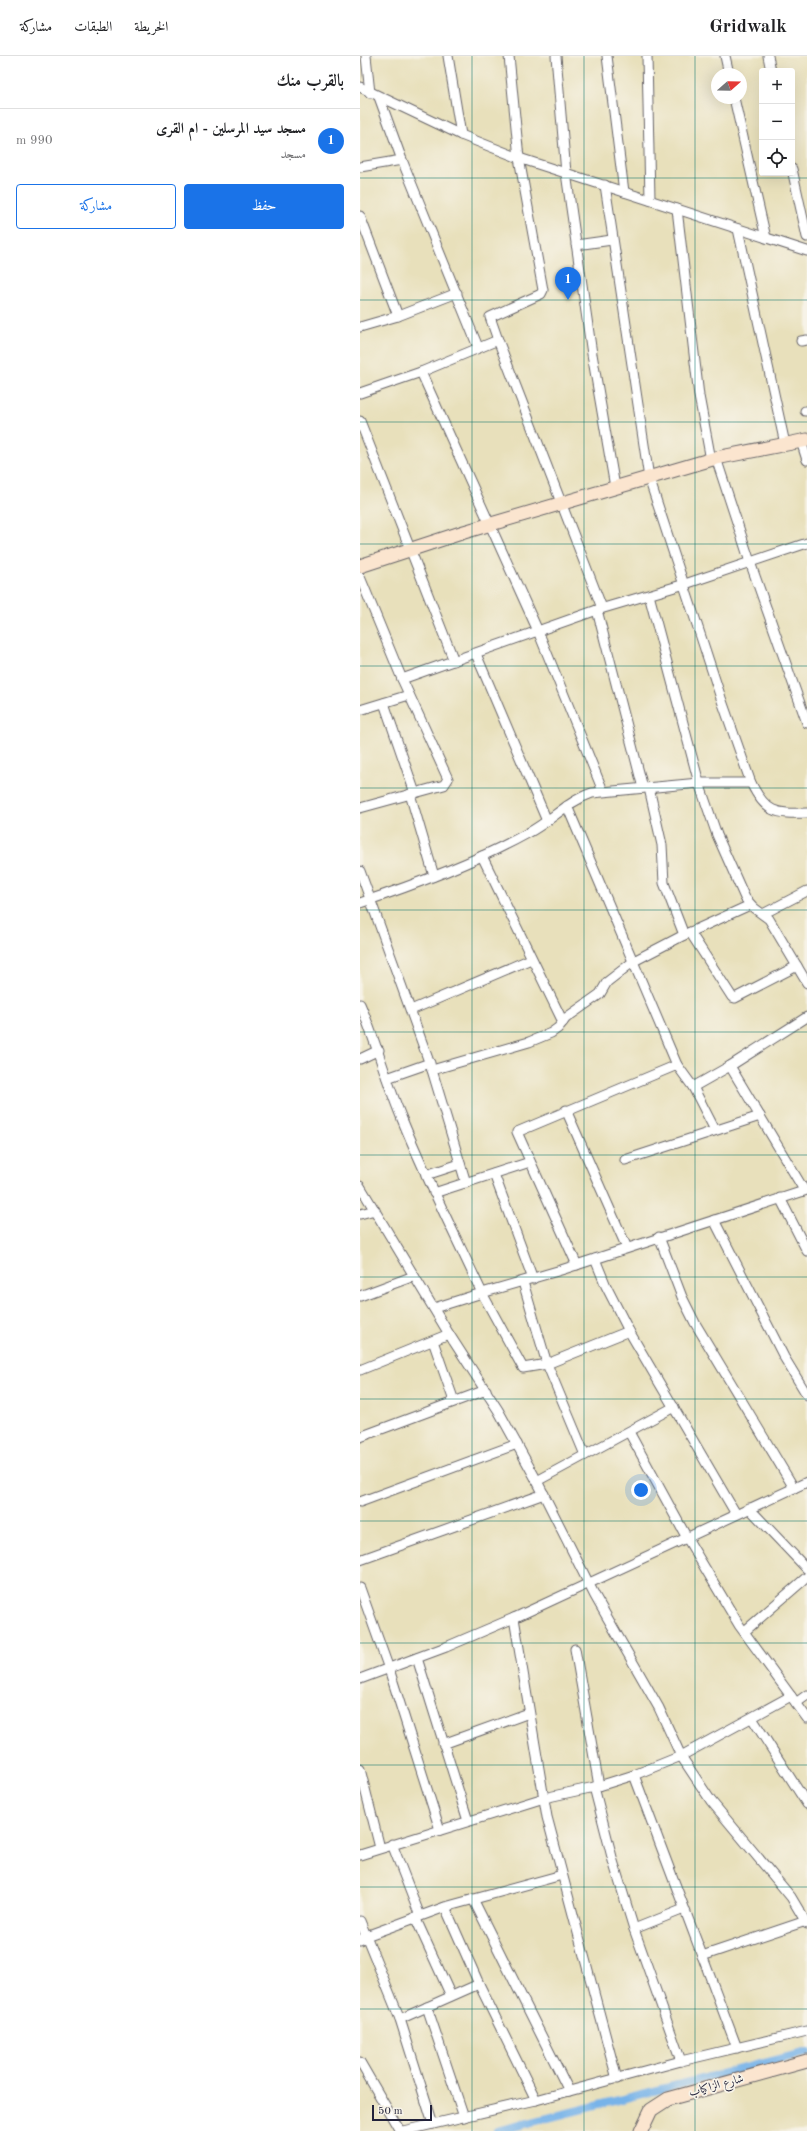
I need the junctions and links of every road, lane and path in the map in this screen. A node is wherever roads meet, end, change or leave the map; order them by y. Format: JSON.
{"nodes":[{"id":1,"x":366,"y":56,"type":"edge"},
{"id":2,"x":448,"y":56,"type":"edge"},
{"id":3,"x":508,"y":56,"type":"edge"},
{"id":4,"x":556,"y":56,"type":"edge"},
{"id":5,"x":607,"y":56,"type":"edge"},
{"id":6,"x":647,"y":56,"type":"edge"},
{"id":7,"x":725,"y":56,"type":"edge"},
{"id":8,"x":768,"y":56,"type":"edge"},
{"id":9,"x":728,"y":68,"type":"edge"},
{"id":10,"x":770,"y":68,"type":"edge"},
{"id":11,"x":360,"y":87,"type":"edge"},
{"id":12,"x":374,"y":95,"type":"junction"},
{"id":13,"x":735,"y":104,"type":"edge"},
{"id":14,"x":461,"y":135,"type":"junction"},
{"id":15,"x":519,"y":158,"type":"junction"},
{"id":16,"x":402,"y":160,"type":"junction"},
{"id":17,"x":360,"y":167,"type":"edge"},
{"id":18,"x":566,"y":173,"type":"junction"},
{"id":19,"x":794,"y":176,"type":"edge"},
{"id":20,"x":604,"y":185,"type":"junction"},
{"id":21,"x":624,"y":192,"type":"junction"},
{"id":22,"x":650,"y":200,"type":"junction"},
{"id":23,"x":677,"y":209,"type":"junction"},
{"id":24,"x":360,"y":216,"type":"edge"},
{"id":25,"x":738,"y":229,"type":"junction"},
{"id":26,"x":807,"y":237,"type":"edge"},
{"id":27,"x":766,"y":238,"type":"junction"},
{"id":28,"x":612,"y":240,"type":"junction"},
{"id":29,"x":576,"y":245,"type":"junction"},
{"id":30,"x":807,"y":251,"type":"edge"},
{"id":31,"x":457,"y":293,"type":"junction"},
{"id":32,"x":398,"y":316,"type":"junction"},
{"id":33,"x":360,"y":327,"type":"edge"},
{"id":34,"x":498,"y":340,"type":"junction"},
{"id":35,"x":478,"y":347,"type":"junction"},
{"id":36,"x":421,"y":372,"type":"junction"},
{"id":37,"x":360,"y":393,"type":"edge"},
{"id":38,"x":360,"y":421,"type":"edge"},
{"id":39,"x":804,"y":441,"type":"edge"},
{"id":40,"x":785,"y":444,"type":"junction"},
{"id":41,"x":714,"y":459,"type":"junction"},
{"id":42,"x":807,"y":460,"type":"edge"},
{"id":43,"x":649,"y":478,"type":"junction"},
{"id":44,"x":615,"y":487,"type":"junction"},
{"id":45,"x":562,"y":503,"type":"junction"},
{"id":46,"x":491,"y":524,"type":"junction"},
{"id":47,"x":807,"y":542,"type":"edge"},
{"id":48,"x":410,"y":549,"type":"junction"},
{"id":49,"x":750,"y":562,"type":"junction"},
{"id":50,"x":360,"y":566,"type":"edge"},
{"id":51,"x":360,"y":577,"type":"edge"},
{"id":52,"x":685,"y":584,"type":"junction"},
{"id":53,"x":649,"y":595,"type":"junction"},
{"id":54,"x":600,"y":609,"type":"junction"},
{"id":55,"x":538,"y":631,"type":"junction"},
{"id":56,"x":476,"y":654,"type":"junction"},
{"id":57,"x":454,"y":661,"type":"junction"},
{"id":58,"x":402,"y":679,"type":"junction"},
{"id":59,"x":409,"y":695,"type":"junction"},
{"id":60,"x":384,"y":703,"type":"junction"},
{"id":61,"x":360,"y":710,"type":"edge"},
{"id":62,"x":807,"y":723,"type":"edge"},
{"id":63,"x":699,"y":783,"type":"junction"},
{"id":64,"x":751,"y":783,"type":"junction"},
{"id":65,"x":646,"y":788,"type":"junction"},
{"id":66,"x":603,"y":791,"type":"junction"},
{"id":67,"x":413,"y":794,"type":"junction"},
{"id":68,"x":567,"y":806,"type":"junction"},
{"id":69,"x":360,"y":808,"type":"edge"},
{"id":70,"x":807,"y":813,"type":"edge"},
{"id":71,"x":547,"y":821,"type":"junction"},
{"id":72,"x":482,"y":856,"type":"junction"},
{"id":73,"x":360,"y":871,"type":"edge"},
{"id":74,"x":434,"y":876,"type":"junction"},
{"id":75,"x":807,"y":891,"type":"edge"},
{"id":76,"x":369,"y":900,"type":"junction"},
{"id":77,"x":360,"y":903,"type":"edge"},
{"id":78,"x":750,"y":905,"type":"junction"},
{"id":79,"x":763,"y":914,"type":"junction"},
{"id":80,"x":687,"y":933,"type":"junction"},
{"id":81,"x":531,"y":959,"type":"junction"},
{"id":82,"x":634,"y":961,"type":"junction"},
{"id":83,"x":797,"y":966,"type":"junction"},
{"id":84,"x":807,"y":983,"type":"edge"},
{"id":85,"x":360,"y":1004,"type":"edge"},
{"id":86,"x":411,"y":1010,"type":"junction"},
{"id":87,"x":807,"y":1017,"type":"edge"},
{"id":88,"x":563,"y":1022,"type":"junction"},
{"id":89,"x":379,"y":1050,"type":"junction"},
{"id":90,"x":360,"y":1059,"type":"edge"},
{"id":91,"x":677,"y":1065,"type":"junction"},
{"id":92,"x":431,"y":1066,"type":"junction"},
{"id":93,"x":730,"y":1066,"type":"junction"},
{"id":94,"x":387,"y":1078,"type":"junction"},
{"id":95,"x":693,"y":1087,"type":"junction"},
{"id":96,"x":566,"y":1110,"type":"junction"},
{"id":97,"x":760,"y":1116,"type":"junction"},
{"id":98,"x":716,"y":1130,"type":"junction"},
{"id":99,"x":625,"y":1160,"type":"dead end"},
{"id":100,"x":530,"y":1162,"type":"junction"},
{"id":101,"x":460,"y":1164,"type":"junction"},
{"id":102,"x":494,"y":1174,"type":"junction"},
{"id":103,"x":426,"y":1175,"type":"junction"},
{"id":104,"x":466,"y":1183,"type":"junction"},
{"id":105,"x":360,"y":1186,"type":"edge"},
{"id":106,"x":806,"y":1190,"type":"edge"},
{"id":107,"x":434,"y":1193,"type":"junction"},
{"id":108,"x":780,"y":1198,"type":"junction"},
{"id":109,"x":375,"y":1210,"type":"junction"},
{"id":110,"x":360,"y":1214,"type":"edge"},
{"id":111,"x":714,"y":1220,"type":"junction"},
{"id":112,"x":659,"y":1237,"type":"junction"},
{"id":113,"x":627,"y":1248,"type":"junction"},
{"id":114,"x":807,"y":1251,"type":"edge"},
{"id":115,"x":595,"y":1259,"type":"junction"},
{"id":116,"x":577,"y":1265,"type":"junction"},
{"id":117,"x":414,"y":1276,"type":"junction"},
{"id":118,"x":534,"y":1279,"type":"junction"},
{"id":119,"x":524,"y":1282,"type":"junction"},
{"id":120,"x":482,"y":1293,"type":"junction"},
{"id":121,"x":360,"y":1296,"type":"edge"},
{"id":122,"x":434,"y":1308,"type":"junction"},
{"id":123,"x":629,"y":1331,"type":"junction"},
{"id":124,"x":449,"y":1334,"type":"junction"},
{"id":125,"x":433,"y":1341,"type":"junction"},
{"id":126,"x":547,"y":1364,"type":"junction"},
{"id":127,"x":360,"y":1370,"type":"edge"},
{"id":128,"x":486,"y":1390,"type":"junction"},
{"id":129,"x":807,"y":1395,"type":"edge"},
{"id":130,"x":454,"y":1401,"type":"junction"},
{"id":131,"x":674,"y":1408,"type":"junction"},
{"id":132,"x":629,"y":1432,"type":"junction"},
{"id":133,"x":360,"y":1437,"type":"edge"},
{"id":134,"x":517,"y":1444,"type":"junction"},
{"id":135,"x":585,"y":1455,"type":"junction"},
{"id":136,"x":537,"y":1481,"type":"junction"},
{"id":137,"x":807,"y":1482,"type":"edge"},
{"id":138,"x":794,"y":1488,"type":"junction"},
{"id":139,"x":544,"y":1494,"type":"junction"},
{"id":140,"x":360,"y":1502,"type":"edge"},
{"id":141,"x":749,"y":1508,"type":"junction"},
{"id":142,"x":736,"y":1514,"type":"junction"},
{"id":143,"x":687,"y":1538,"type":"junction"},
{"id":144,"x":360,"y":1560,"type":"edge"},
{"id":145,"x":807,"y":1569,"type":"edge"},
{"id":146,"x":807,"y":1577,"type":"edge"},
{"id":147,"x":588,"y":1582,"type":"junction"},
{"id":148,"x":360,"y":1588,"type":"edge"},
{"id":149,"x":364,"y":1614,"type":"edge"},
{"id":150,"x":514,"y":1618,"type":"junction"},
{"id":151,"x":745,"y":1631,"type":"junction"},
{"id":152,"x":575,"y":1649,"type":"dead end"},
{"id":153,"x":417,"y":1658,"type":"junction"},
{"id":154,"x":389,"y":1669,"type":"junction"},
{"id":155,"x":360,"y":1679,"type":"edge"},
{"id":156,"x":807,"y":1695,"type":"edge"},
{"id":157,"x":793,"y":1700,"type":"junction"},
{"id":158,"x":529,"y":1713,"type":"junction"},
{"id":159,"x":752,"y":1718,"type":"junction"},
{"id":160,"x":807,"y":1718,"type":"edge"},
{"id":161,"x":443,"y":1744,"type":"junction"},
{"id":162,"x":681,"y":1756,"type":"junction"},
{"id":163,"x":360,"y":1769,"type":"edge"},
{"id":164,"x":634,"y":1775,"type":"junction"},
{"id":165,"x":597,"y":1786,"type":"junction"},
{"id":166,"x":544,"y":1798,"type":"junction"},
{"id":167,"x":807,"y":1804,"type":"edge"},
{"id":168,"x":468,"y":1821,"type":"junction"},
{"id":169,"x":440,"y":1830,"type":"junction"},
{"id":170,"x":392,"y":1844,"type":"junction"},
{"id":171,"x":380,"y":1848,"type":"junction"},
{"id":172,"x":360,"y":1855,"type":"edge"},
{"id":173,"x":562,"y":1875,"type":"junction"},
{"id":174,"x":473,"y":1900,"type":"junction"},
{"id":175,"x":445,"y":1907,"type":"junction"},
{"id":176,"x":684,"y":1909,"type":"junction"},
{"id":177,"x":417,"y":1916,"type":"junction"},
{"id":178,"x":360,"y":1921,"type":"edge"},
{"id":179,"x":806,"y":1922,"type":"edge"},
{"id":180,"x":634,"y":1929,"type":"junction"},
{"id":181,"x":363,"y":1938,"type":"edge"},
{"id":182,"x":702,"y":1956,"type":"junction"},
{"id":183,"x":479,"y":1984,"type":"junction"},
{"id":184,"x":451,"y":1996,"type":"junction"},
{"id":185,"x":427,"y":2007,"type":"junction"},
{"id":186,"x":400,"y":2019,"type":"junction"},
{"id":187,"x":807,"y":2031,"type":"edge"},
{"id":188,"x":737,"y":2048,"type":"junction"},
{"id":189,"x":807,"y":2061,"type":"edge"},
{"id":190,"x":360,"y":2062,"type":"edge"},
{"id":191,"x":681,"y":2062,"type":"junction"},
{"id":192,"x":617,"y":2079,"type":"junction"},
{"id":193,"x":569,"y":2091,"type":"junction"},
{"id":194,"x":536,"y":2100,"type":"junction"},
{"id":195,"x":464,"y":2117,"type":"junction"},
{"id":196,"x":433,"y":2124,"type":"junction"},
{"id":197,"x":401,"y":2131,"type":"edge"},
{"id":198,"x":641,"y":2131,"type":"edge"}],
"edges":[{"from":1,"to":12,"type":"street"},
{"from":2,"to":14,"type":"street"},
{"from":3,"to":15,"type":"street"},
{"from":4,"to":18,"type":"street"},
{"from":5,"to":21,"type":"street"},
{"from":6,"to":22,"type":"street"},
{"from":7,"to":9,"type":"street"},
{"from":8,"to":10,"type":"street"},
{"from":11,"to":12,"type":"street"},
{"from":12,"to":14,"type":"street"},
{"from":12,"to":16,"type":"street"},
{"from":13,"to":27,"type":"street"},
{"from":14,"to":15,"type":"street"},
{"from":15,"to":18,"type":"street"},
{"from":15,"to":34,"type":"street"},
{"from":16,"to":17,"type":"street"},
{"from":16,"to":31,"type":"street"},
{"from":18,"to":20,"type":"street"},
{"from":18,"to":29,"type":"street"},
{"from":19,"to":26,"type":"street"},
{"from":20,"to":21,"type":"street"},
{"from":20,"to":28,"type":"street"},
{"from":21,"to":22,"type":"street"},
{"from":22,"to":23,"type":"street"},
{"from":23,"to":25,"type":"street"},
{"from":23,"to":41,"type":"street"},
{"from":24,"to":32,"type":"street"},
{"from":25,"to":27,"type":"street"},
{"from":25,"to":40,"type":"street"},
{"from":27,"to":30,"type":"street"},
{"from":28,"to":29,"type":"street"},
{"from":28,"to":43,"type":"street"},
{"from":29,"to":44,"type":"street"},
{"from":31,"to":32,"type":"street"},
{"from":31,"to":35,"type":"street"},
{"from":32,"to":33,"type":"street"},
{"from":34,"to":35,"type":"street"},
{"from":34,"to":45,"type":"street"},
{"from":35,"to":36,"type":"street"},
{"from":36,"to":37,"type":"street"},
{"from":36,"to":46,"type":"street"},
{"from":38,"to":48,"type":"street"},
{"from":39,"to":40,"type":"street"},
{"from":39,"to":42,"type":"street"},
{"from":40,"to":41,"type":"street"},
{"from":41,"to":43,"type":"street"},
{"from":41,"to":49,"type":"street"},
{"from":43,"to":44,"type":"street"},
{"from":43,"to":52,"type":"street"},
{"from":44,"to":45,"type":"street"},
{"from":45,"to":46,"type":"street"},
{"from":45,"to":54,"type":"street"},
{"from":46,"to":48,"type":"street"},
{"from":46,"to":55,"type":"street"},
{"from":47,"to":49,"type":"street"},
{"from":48,"to":50,"type":"street"},
{"from":48,"to":57,"type":"street"},
{"from":49,"to":52,"type":"street"},
{"from":49,"to":62,"type":"street"},
{"from":51,"to":58,"type":"street"},
{"from":52,"to":53,"type":"street"},
{"from":52,"to":64,"type":"street"},
{"from":53,"to":54,"type":"street"},
{"from":53,"to":63,"type":"street"},
{"from":54,"to":55,"type":"street"},
{"from":54,"to":65,"type":"street"},
{"from":55,"to":56,"type":"street"},
{"from":55,"to":66,"type":"street"},
{"from":56,"to":57,"type":"street"},
{"from":56,"to":71,"type":"street"},
{"from":57,"to":58,"type":"street"},
{"from":58,"to":59,"type":"street"},
{"from":59,"to":60,"type":"street"},
{"from":59,"to":67,"type":"street"},
{"from":60,"to":61,"type":"street"},
{"from":60,"to":67,"type":"street"},
{"from":63,"to":64,"type":"street"},
{"from":63,"to":65,"type":"street"},
{"from":63,"to":78,"type":"street"},
{"from":64,"to":70,"type":"street"},
{"from":65,"to":66,"type":"street"},
{"from":65,"to":80,"type":"street"},
{"from":66,"to":68,"type":"street"},
{"from":67,"to":69,"type":"street"},
{"from":67,"to":74,"type":"street"},
{"from":68,"to":71,"type":"street"},
{"from":68,"to":82,"type":"street"},
{"from":71,"to":72,"type":"street"},
{"from":72,"to":74,"type":"street"},
{"from":72,"to":81,"type":"street"},
{"from":73,"to":76,"type":"street"},
{"from":74,"to":76,"type":"street"},
{"from":75,"to":79,"type":"street"},
{"from":76,"to":77,"type":"street"},
{"from":76,"to":86,"type":"street"},
{"from":78,"to":79,"type":"street"},
{"from":78,"to":80,"type":"street"},
{"from":79,"to":83,"type":"street"},
{"from":80,"to":82,"type":"street"},
{"from":80,"to":83,"type":"street"},
{"from":81,"to":86,"type":"street"},
{"from":81,"to":88,"type":"street"},
{"from":82,"to":88,"type":"street"},
{"from":82,"to":91,"type":"street"},
{"from":83,"to":84,"type":"street"},
{"from":85,"to":89,"type":"street"},
{"from":86,"to":92,"type":"street"},
{"from":87,"to":93,"type":"street"},
{"from":88,"to":92,"type":"street"},
{"from":89,"to":90,"type":"street"},
{"from":89,"to":94,"type":"street"},
{"from":91,"to":95,"type":"street"},
{"from":91,"to":96,"type":"street"},
{"from":92,"to":94,"type":"street"},
{"from":92,"to":101,"type":"street"},
{"from":93,"to":95,"type":"street"},
{"from":93,"to":97,"type":"street"},
{"from":94,"to":103,"type":"street"},
{"from":95,"to":98,"type":"street"},
{"from":96,"to":100,"type":"street"},
{"from":96,"to":113,"type":"street"},
{"from":97,"to":98,"type":"street"},
{"from":97,"to":106,"type":"street"},
{"from":98,"to":99,"type":"street"},
{"from":100,"to":102,"type":"street"},
{"from":100,"to":116,"type":"street"},
{"from":101,"to":103,"type":"street"},
{"from":101,"to":104,"type":"street"},
{"from":102,"to":104,"type":"street"},
{"from":102,"to":118,"type":"street"},
{"from":103,"to":107,"type":"street"},
{"from":104,"to":107,"type":"street"},
{"from":105,"to":109,"type":"street"},
{"from":106,"to":108,"type":"street"},
{"from":107,"to":120,"type":"street"},
{"from":108,"to":111,"type":"street"},
{"from":108,"to":114,"type":"street"},
{"from":109,"to":110,"type":"street"},
{"from":109,"to":117,"type":"street"},
{"from":111,"to":112,"type":"street"},
{"from":111,"to":129,"type":"street"},
{"from":112,"to":113,"type":"street"},
{"from":112,"to":138,"type":"street"},
{"from":113,"to":115,"type":"street"},
{"from":115,"to":116,"type":"street"},
{"from":115,"to":123,"type":"street"},
{"from":116,"to":118,"type":"street"},
{"from":117,"to":121,"type":"street"},
{"from":117,"to":122,"type":"street"},
{"from":118,"to":119,"type":"street"},
{"from":119,"to":120,"type":"street"},
{"from":119,"to":126,"type":"street"},
{"from":120,"to":122,"type":"street"},
{"from":120,"to":126,"type":"street"},
{"from":122,"to":124,"type":"street"},
{"from":123,"to":126,"type":"street"},
{"from":123,"to":131,"type":"street"},
{"from":124,"to":125,"type":"street"},
{"from":124,"to":128,"type":"street"},
{"from":125,"to":127,"type":"street"},
{"from":125,"to":130,"type":"street"},
{"from":126,"to":135,"type":"street"},
{"from":128,"to":130,"type":"street"},
{"from":128,"to":134,"type":"street"},
{"from":130,"to":133,"type":"street"},
{"from":131,"to":132,"type":"street"},
{"from":131,"to":142,"type":"street"},
{"from":132,"to":135,"type":"street"},
{"from":132,"to":143,"type":"street"},
{"from":134,"to":136,"type":"street"},
{"from":134,"to":140,"type":"street"},
{"from":135,"to":136,"type":"street"},
{"from":136,"to":139,"type":"street"},
{"from":137,"to":138,"type":"street"},
{"from":138,"to":141,"type":"street"},
{"from":139,"to":144,"type":"street"},
{"from":139,"to":147,"type":"street"},
{"from":141,"to":142,"type":"street"},
{"from":141,"to":145,"type":"street"},
{"from":142,"to":143,"type":"street"},
{"from":143,"to":147,"type":"street"},
{"from":143,"to":151,"type":"street"},
{"from":146,"to":151,"type":"street"},
{"from":147,"to":150,"type":"street"},
{"from":147,"to":162,"type":"street"},
{"from":148,"to":149,"type":"street"},
{"from":149,"to":154,"type":"street"},
{"from":150,"to":153,"type":"street"},
{"from":150,"to":158,"type":"street"},
{"from":151,"to":157,"type":"street"},
{"from":152,"to":165,"type":"street"},
{"from":153,"to":154,"type":"street"},
{"from":153,"to":161,"type":"street"},
{"from":154,"to":155,"type":"street"},
{"from":154,"to":169,"type":"street"},
{"from":156,"to":157,"type":"street"},
{"from":157,"to":159,"type":"street"},
{"from":157,"to":160,"type":"street"},
{"from":158,"to":161,"type":"street"},
{"from":158,"to":166,"type":"street"},
{"from":159,"to":162,"type":"street"},
{"from":159,"to":167,"type":"street"},
{"from":161,"to":168,"type":"street"},
{"from":162,"to":164,"type":"street"},
{"from":162,"to":179,"type":"street"},
{"from":163,"to":171,"type":"street"},
{"from":164,"to":165,"type":"street"},
{"from":164,"to":176,"type":"street"},
{"from":165,"to":166,"type":"street"},
{"from":165,"to":180,"type":"street"},
{"from":166,"to":168,"type":"street"},
{"from":166,"to":173,"type":"street"},
{"from":168,"to":169,"type":"street"},
{"from":169,"to":170,"type":"street"},
{"from":170,"to":171,"type":"street"},
{"from":170,"to":177,"type":"street"},
{"from":171,"to":172,"type":"street"},
{"from":173,"to":174,"type":"street"},
{"from":173,"to":192,"type":"street"},
{"from":174,"to":175,"type":"street"},
{"from":174,"to":193,"type":"street"},
{"from":175,"to":177,"type":"street"},
{"from":175,"to":183,"type":"street"},
{"from":176,"to":180,"type":"street"},
{"from":176,"to":182,"type":"street"},
{"from":177,"to":181,"type":"street"},
{"from":177,"to":184,"type":"street"},
{"from":178,"to":181,"type":"street"},
{"from":179,"to":182,"type":"street"},
{"from":180,"to":191,"type":"street"},
{"from":181,"to":186,"type":"street"},
{"from":182,"to":188,"type":"street"},
{"from":183,"to":184,"type":"street"},
{"from":183,"to":194,"type":"street"},
{"from":184,"to":185,"type":"street"},
{"from":185,"to":186,"type":"street"},
{"from":185,"to":195,"type":"street"},
{"from":186,"to":196,"type":"street"},
{"from":187,"to":188,"type":"street"},
{"from":188,"to":191,"type":"street"},
{"from":189,"to":198,"type":"street","name":"شارع الزاكياب"},
{"from":190,"to":197,"type":"street"},
{"from":191,"to":192,"type":"street"},
{"from":192,"to":193,"type":"street"},
{"from":193,"to":194,"type":"street"},
{"from":194,"to":195,"type":"street"},
{"from":195,"to":196,"type":"street"},
{"from":196,"to":197,"type":"street"}]}
